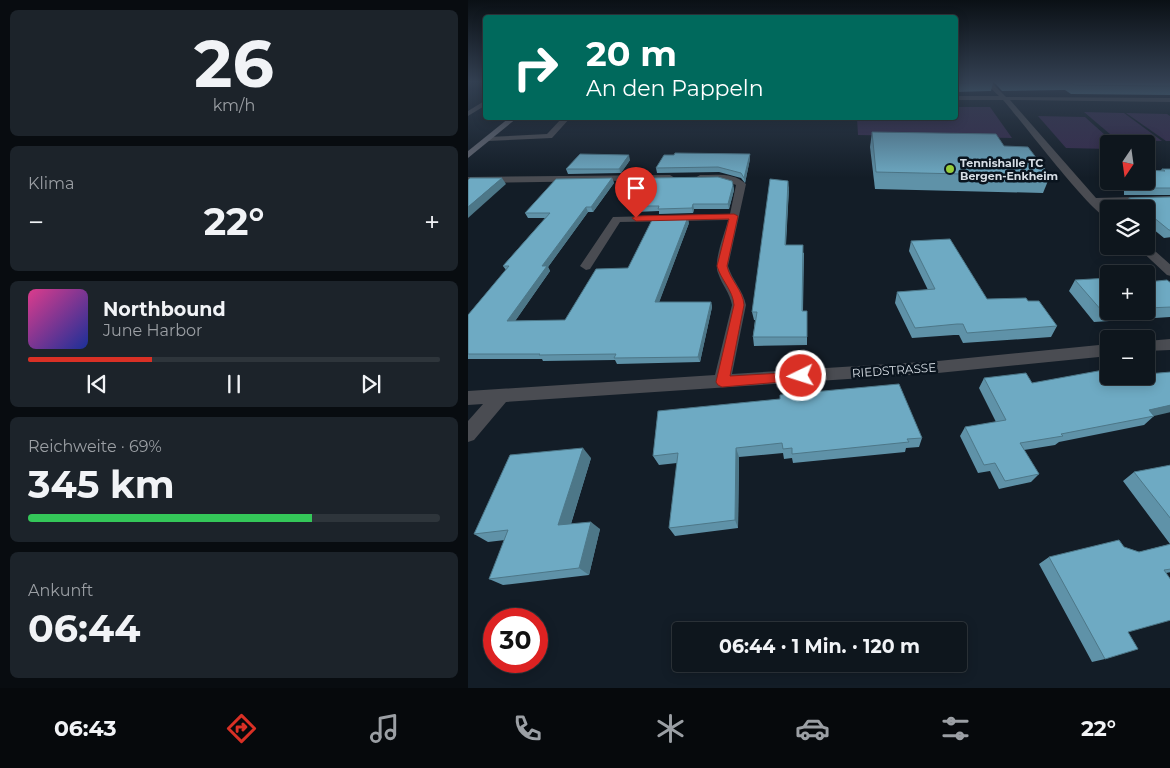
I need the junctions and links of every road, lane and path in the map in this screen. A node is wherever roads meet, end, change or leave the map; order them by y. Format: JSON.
{"nodes":[{"id":1,"x":1019,"y":113,"type":"edge"},
{"id":2,"x":511,"y":120,"type":"edge"},
{"id":3,"x":564,"y":120,"type":"edge"},
{"id":4,"x":488,"y":139,"type":"junction"},
{"id":5,"x":469,"y":153,"type":"edge"},
{"id":6,"x":468,"y":180,"type":"edge"},
{"id":7,"x":1170,"y":199,"type":"edge"},
{"id":8,"x":1092,"y":201,"type":"junction"},
{"id":9,"x":1100,"y":208,"type":"edge"},
{"id":10,"x":734,"y":216,"type":"junction"},
{"id":11,"x":1152,"y":255,"type":"edge"},
{"id":12,"x":586,"y":266,"type":"dead end"},
{"id":13,"x":1170,"y":272,"type":"edge"},
{"id":14,"x":1170,"y":344,"type":"edge"},
{"id":15,"x":1155,"y":345,"type":"edge"},
{"id":16,"x":1100,"y":351,"type":"edge"},
{"id":17,"x":722,"y":382,"type":"junction"},
{"id":18,"x":500,"y":397,"type":"junction"},
{"id":19,"x":468,"y":398,"type":"edge"},
{"id":20,"x":468,"y":434,"type":"edge"}],
"edges":[{"from":1,"to":8,"type":"street"},
{"from":2,"to":4,"type":"street"},
{"from":3,"to":4,"type":"street"},
{"from":4,"to":5,"type":"street"},
{"from":6,"to":10,"type":"street"},
{"from":7,"to":8,"type":"street"},
{"from":8,"to":9,"type":"street"},
{"from":10,"to":12,"type":"street"},
{"from":10,"to":17,"type":"street"},
{"from":11,"to":13,"type":"street"},
{"from":14,"to":15,"type":"street"},
{"from":16,"to":17,"type":"street","name":"RIEDSTRASSE"},
{"from":17,"to":18,"type":"street","name":"RIEDSTRASSE"},
{"from":18,"to":19,"type":"street","name":"RIEDSTRASSE"},
{"from":18,"to":20,"type":"street"}]}
